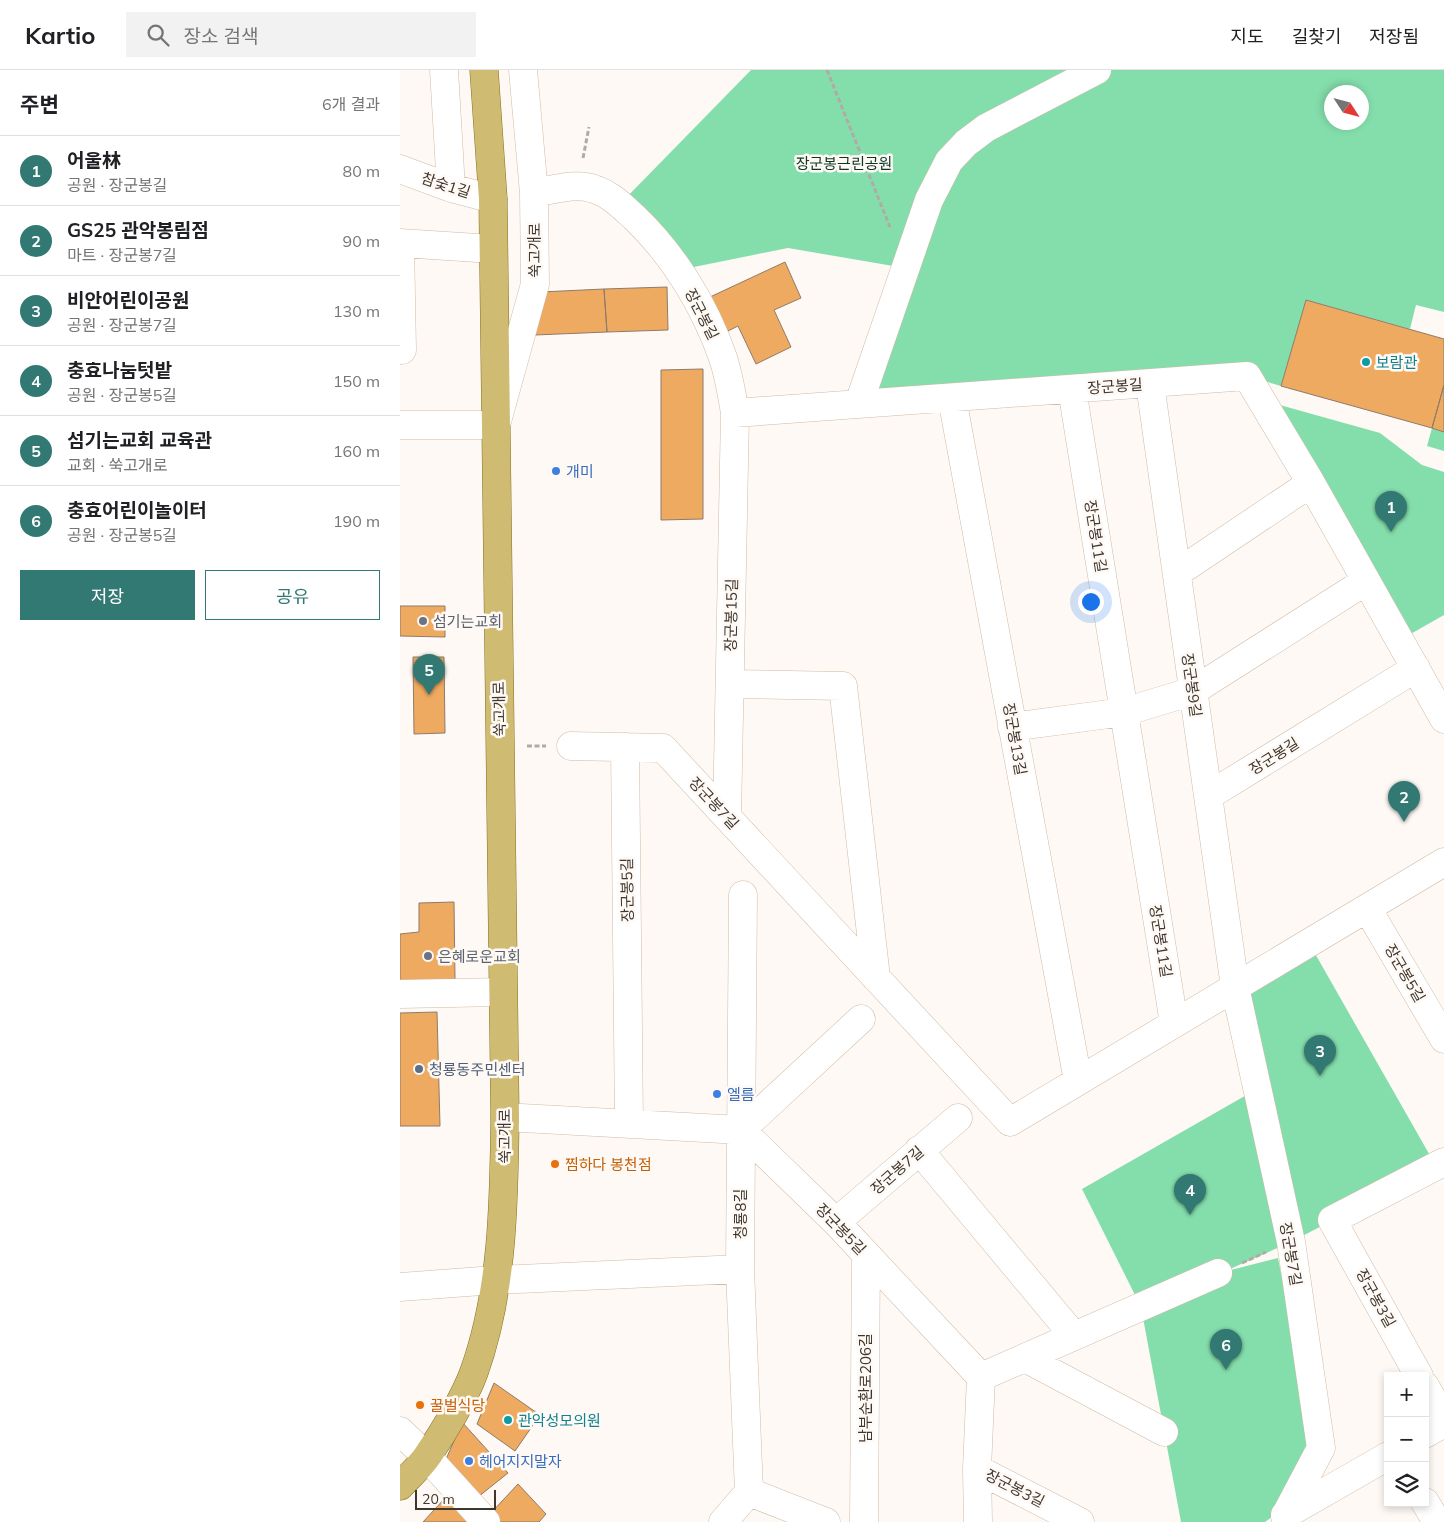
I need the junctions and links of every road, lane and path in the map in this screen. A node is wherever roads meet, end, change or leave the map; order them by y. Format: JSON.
{"nodes":[{"id":1,"x":444,"y":70,"type":"edge"},
{"id":2,"x":484,"y":70,"type":"edge"},
{"id":3,"x":523,"y":70,"type":"edge"},
{"id":4,"x":827,"y":70,"type":"edge"},
{"id":5,"x":1097,"y":70,"type":"edge"},
{"id":6,"x":589,"y":127,"type":"dead end"},
{"id":7,"x":400,"y":169,"type":"edge"},
{"id":8,"x":578,"y":186,"type":"junction"},
{"id":9,"x":451,"y":188,"type":"junction"},
{"id":10,"x":534,"y":193,"type":"junction"},
{"id":11,"x":493,"y":199,"type":"junction"},
{"id":12,"x":400,"y":243,"type":"edge"},
{"id":13,"x":493,"y":249,"type":"junction"},
{"id":14,"x":906,"y":268,"type":"junction"},
{"id":15,"x":402,"y":350,"type":"dead end"},
{"id":16,"x":1150,"y":384,"type":"junction"},
{"id":17,"x":1072,"y":389,"type":"junction"},
{"id":18,"x":952,"y":398,"type":"junction"},
{"id":19,"x":859,"y":403,"type":"junction"},
{"id":20,"x":735,"y":413,"type":"junction"},
{"id":21,"x":400,"y":425,"type":"edge"},
{"id":22,"x":496,"y":425,"type":"junction"},
{"id":23,"x":1311,"y":483,"type":"junction"},
{"id":24,"x":1176,"y":573,"type":"junction"},
{"id":25,"x":1366,"y":581,"type":"junction"},
{"id":26,"x":1416,"y":668,"type":"junction"},
{"id":27,"x":730,"y":684,"type":"junction"},
{"id":28,"x":1193,"y":691,"type":"junction"},
{"id":29,"x":1124,"y":712,"type":"junction"},
{"id":30,"x":1444,"y":718,"type":"edge"},
{"id":31,"x":1012,"y":727,"type":"junction"},
{"id":32,"x":499,"y":745,"type":"junction"},
{"id":33,"x":571,"y":746,"type":"joint"},
{"id":34,"x":625,"y":747,"type":"junction"},
{"id":35,"x":1208,"y":796,"type":"junction"},
{"id":36,"x":727,"y":817,"type":"junction"},
{"id":37,"x":1444,"y":862,"type":"edge"},
{"id":38,"x":743,"y":895,"type":"dead end"},
{"id":39,"x":1367,"y":908,"type":"junction"},
{"id":40,"x":876,"y":978,"type":"junction"},
{"id":41,"x":1235,"y":987,"type":"junction"},
{"id":42,"x":503,"y":992,"type":"junction"},
{"id":43,"x":400,"y":994,"type":"edge"},
{"id":44,"x":861,"y":1019,"type":"dead end"},
{"id":45,"x":1174,"y":1023,"type":"junction"},
{"id":46,"x":1444,"y":1039,"type":"edge"},
{"id":47,"x":1078,"y":1081,"type":"junction"},
{"id":48,"x":505,"y":1117,"type":"junction"},
{"id":49,"x":958,"y":1118,"type":"dead end"},
{"id":50,"x":629,"y":1124,"type":"junction"},
{"id":51,"x":741,"y":1130,"type":"junction"},
{"id":52,"x":919,"y":1150,"type":"junction"},
{"id":53,"x":1441,"y":1170,"type":"edge"},
{"id":54,"x":836,"y":1222,"type":"junction"},
{"id":55,"x":866,"y":1255,"type":"junction"},
{"id":56,"x":740,"y":1269,"type":"junction"},
{"id":57,"x":1218,"y":1273,"type":"dead end"},
{"id":58,"x":495,"y":1280,"type":"junction"},
{"id":59,"x":400,"y":1287,"type":"edge"},
{"id":60,"x":1074,"y":1336,"type":"junction"},
{"id":61,"x":1025,"y":1358,"type":"junction"},
{"id":62,"x":1418,"y":1372,"type":"edge"},
{"id":63,"x":981,"y":1377,"type":"junction"},
{"id":64,"x":1429,"y":1393,"type":"edge"},
{"id":65,"x":1444,"y":1419,"type":"edge"},
{"id":66,"x":1444,"y":1424,"type":"edge"},
{"id":67,"x":400,"y":1431,"type":"edge"},
{"id":68,"x":1164,"y":1432,"type":"dead end"},
{"id":69,"x":1429,"y":1432,"type":"edge"},
{"id":70,"x":427,"y":1457,"type":"junction"},
{"id":71,"x":1384,"y":1458,"type":"edge"},
{"id":72,"x":977,"y":1469,"type":"junction"},
{"id":73,"x":400,"y":1486,"type":"edge"},
{"id":74,"x":749,"y":1492,"type":"junction"},
{"id":75,"x":1428,"y":1507,"type":"edge"},
{"id":76,"x":1280,"y":1519,"type":"edge"},
{"id":77,"x":486,"y":1522,"type":"edge"},
{"id":78,"x":723,"y":1522,"type":"edge"},
{"id":79,"x":826,"y":1522,"type":"edge"},
{"id":80,"x":864,"y":1522,"type":"edge"},
{"id":81,"x":978,"y":1522,"type":"edge"},
{"id":82,"x":1080,"y":1522,"type":"edge"},
{"id":83,"x":1437,"y":1522,"type":"edge"}],
"edges":[{"from":1,"to":9,"type":"street"},
{"from":2,"to":11,"type":"main road","name":"쑥고개로"},
{"from":3,"to":10,"type":"street","name":"쑥고개로"},
{"from":4,"to":14,"type":"path"},
{"from":5,"to":14,"type":"street"},
{"from":6,"to":8,"type":"path"},
{"from":7,"to":9,"type":"street","name":"참숯1길"},
{"from":8,"to":10,"type":"street","name":"장군봉길"},
{"from":8,"to":20,"type":"street","name":"장군봉길"},
{"from":9,"to":11,"type":"street","name":"참숯1길"},
{"from":10,"to":22,"type":"street","name":"쑥고개로"},
{"from":11,"to":13,"type":"main road","name":"쑥고개로"},
{"from":12,"to":13,"type":"street"},
{"from":12,"to":15,"type":"street"},
{"from":13,"to":22,"type":"main road","name":"쑥고개로"},
{"from":14,"to":19,"type":"street"},
{"from":16,"to":17,"type":"street","name":"장군봉길"},
{"from":16,"to":23,"type":"street","name":"장군봉길"},
{"from":16,"to":24,"type":"street","name":"장군봉9길"},
{"from":17,"to":18,"type":"street","name":"장군봉길"},
{"from":17,"to":29,"type":"street","name":"장군봉11길"},
{"from":18,"to":19,"type":"street","name":"장군봉길"},
{"from":18,"to":31,"type":"street","name":"장군봉13길"},
{"from":19,"to":20,"type":"street","name":"장군봉길"},
{"from":20,"to":27,"type":"street","name":"장군봉15길"},
{"from":21,"to":22,"type":"street"},
{"from":22,"to":32,"type":"main road","name":"쑥고개로"},
{"from":23,"to":24,"type":"street"},
{"from":23,"to":25,"type":"street","name":"장군봉길"},
{"from":24,"to":28,"type":"street","name":"장군봉9길"},
{"from":25,"to":26,"type":"street","name":"장군봉길"},
{"from":25,"to":28,"type":"street"},
{"from":26,"to":30,"type":"street","name":"장군봉길"},
{"from":26,"to":35,"type":"street","name":"장군봉길"},
{"from":27,"to":36,"type":"street","name":"장군봉15길"},
{"from":27,"to":40,"type":"street"},
{"from":28,"to":29,"type":"street"},
{"from":28,"to":35,"type":"street","name":"장군봉9길"},
{"from":29,"to":31,"type":"street"},
{"from":29,"to":45,"type":"street","name":"장군봉11길"},
{"from":31,"to":47,"type":"street","name":"장군봉13길"},
{"from":32,"to":33,"type":"path"},
{"from":32,"to":42,"type":"main road","name":"쑥고개로"},
{"from":33,"to":34,"type":"street","name":"장군봉7길"},
{"from":34,"to":36,"type":"street","name":"장군봉7길"},
{"from":34,"to":50,"type":"street","name":"장군봉5길"},
{"from":35,"to":41,"type":"street","name":"장군봉9길"},
{"from":36,"to":40,"type":"street","name":"장군봉7길"},
{"from":37,"to":39,"type":"street","name":"장군봉7길"},
{"from":38,"to":51,"type":"street","name":"청룡8길"},
{"from":39,"to":41,"type":"street","name":"장군봉7길"},
{"from":39,"to":46,"type":"street","name":"장군봉5길"},
{"from":40,"to":47,"type":"street","name":"장군봉7길"},
{"from":41,"to":45,"type":"street","name":"장군봉7길"},
{"from":41,"to":76,"type":"street","name":"장군봉7길"},
{"from":42,"to":43,"type":"street"},
{"from":42,"to":48,"type":"main road","name":"쑥고개로"},
{"from":44,"to":51,"type":"street"},
{"from":45,"to":47,"type":"street","name":"장군봉7길"},
{"from":48,"to":50,"type":"street"},
{"from":48,"to":58,"type":"main road","name":"쑥고개로"},
{"from":49,"to":52,"type":"street","name":"장군봉7길"},
{"from":50,"to":51,"type":"street"},
{"from":51,"to":54,"type":"street","name":"장군봉5길"},
{"from":51,"to":56,"type":"street","name":"청룡8길"},
{"from":52,"to":54,"type":"street","name":"장군봉7길"},
{"from":52,"to":60,"type":"street"},
{"from":53,"to":62,"type":"street","name":"장군봉3길"},
{"from":54,"to":55,"type":"street","name":"장군봉5길"},
{"from":55,"to":63,"type":"street","name":"장군봉5길"},
{"from":55,"to":80,"type":"street","name":"남부순환로206길"},
{"from":56,"to":58,"type":"street"},
{"from":56,"to":74,"type":"street","name":"청룡8길"},
{"from":57,"to":60,"type":"street"},
{"from":58,"to":59,"type":"street"},
{"from":58,"to":70,"type":"main road","name":"쑥고개로"},
{"from":60,"to":61,"type":"street"},
{"from":61,"to":63,"type":"street"},
{"from":61,"to":68,"type":"street"},
{"from":63,"to":72,"type":"street"},
{"from":64,"to":65,"type":"street"},
{"from":66,"to":69,"type":"street"},
{"from":67,"to":70,"type":"street"},
{"from":70,"to":73,"type":"main road","name":"쑥고개로"},
{"from":70,"to":77,"type":"street"},
{"from":71,"to":76,"type":"street"},
{"from":72,"to":81,"type":"street"},
{"from":72,"to":82,"type":"street","name":"장군봉3길"},
{"from":74,"to":78,"type":"street"},
{"from":74,"to":79,"type":"street"},
{"from":75,"to":83,"type":"street"}]}
